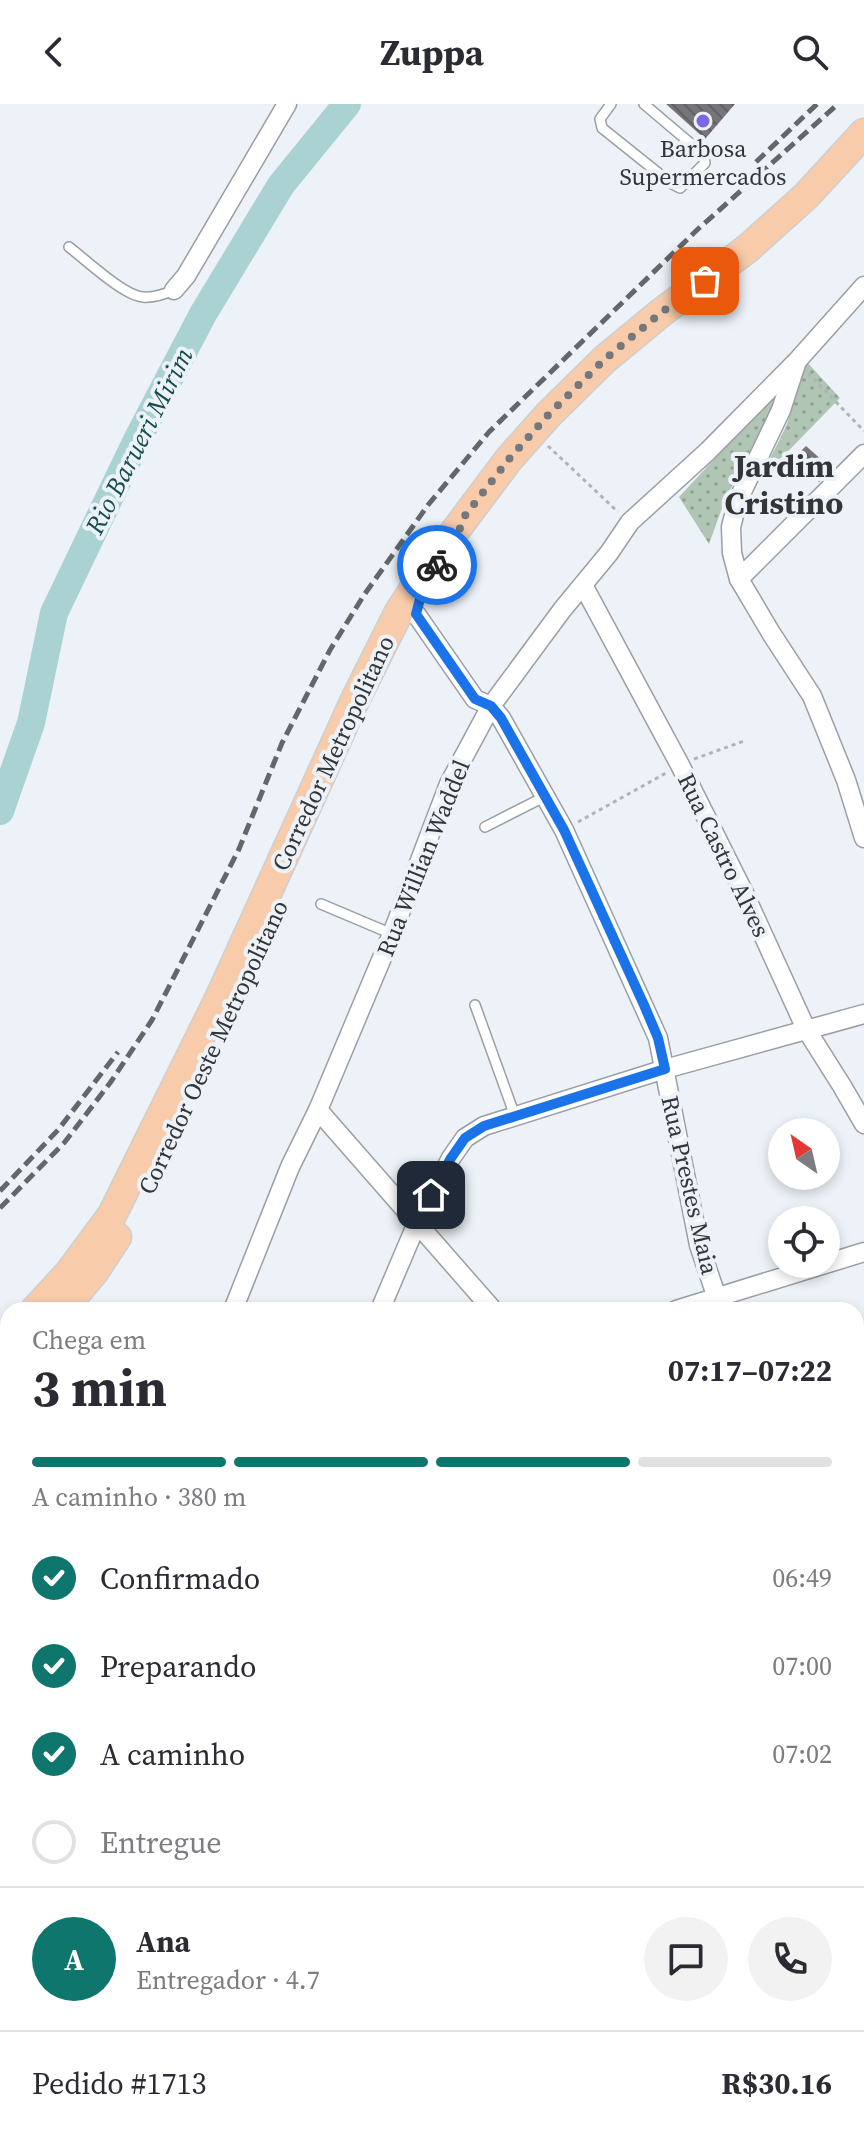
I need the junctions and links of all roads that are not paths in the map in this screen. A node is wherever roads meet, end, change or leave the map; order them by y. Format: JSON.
{"nodes":[{"id":1,"x":287,"y":104,"type":"edge"},
{"id":2,"x":611,"y":104,"type":"edge"},
{"id":3,"x":644,"y":104,"type":"edge"},
{"id":4,"x":864,"y":133,"type":"edge"},
{"id":5,"x":864,"y":159,"type":"edge"},
{"id":6,"x":69,"y":247,"type":"dead end"},
{"id":7,"x":864,"y":286,"type":"edge"},
{"id":8,"x":174,"y":290,"type":"joint"},
{"id":9,"x":797,"y":361,"type":"junction"},
{"id":10,"x":864,"y":454,"type":"edge"},
{"id":11,"x":464,"y":517,"type":"junction"},
{"id":12,"x":739,"y":579,"type":"junction"},
{"id":13,"x":583,"y":585,"type":"junction"},
{"id":14,"x":416,"y":614,"type":"junction"},
{"id":15,"x":491,"y":706,"type":"junction"},
{"id":16,"x":546,"y":796,"type":"junction"},
{"id":17,"x":485,"y":827,"type":"dead end"},
{"id":18,"x":864,"y":838,"type":"edge"},
{"id":19,"x":321,"y":904,"type":"dead end"},
{"id":20,"x":392,"y":934,"type":"junction"},
{"id":21,"x":475,"y":1005,"type":"dead end"},
{"id":22,"x":864,"y":1014,"type":"edge"},
{"id":23,"x":806,"y":1029,"type":"junction"},
{"id":24,"x":665,"y":1069,"type":"junction"},
{"id":25,"x":318,"y":1110,"type":"junction"},
{"id":26,"x":515,"y":1116,"type":"junction"},
{"id":27,"x":864,"y":1124,"type":"edge"},
{"id":28,"x":417,"y":1223,"type":"junction"},
{"id":29,"x":864,"y":1252,"type":"edge"},
{"id":30,"x":42,"y":1302,"type":"edge"},
{"id":31,"x":69,"y":1302,"type":"edge"},
{"id":32,"x":236,"y":1302,"type":"edge"},
{"id":33,"x":383,"y":1302,"type":"edge"},
{"id":34,"x":486,"y":1302,"type":"edge"},
{"id":35,"x":720,"y":1302,"type":"edge"},
{"id":36,"x":726,"y":1302,"type":"edge"}],
"edges":[{"from":1,"to":8,"type":"street"},
{"from":2,"to":3,"type":"lane"},
{"from":4,"to":11,"type":"main road","name":"Corredor Metropolitano"},
{"from":5,"to":14,"type":"main road","name":"Corredor Oeste Metropolitano"},
{"from":6,"to":8,"type":"lane"},
{"from":7,"to":9,"type":"street","name":"Rua Willian Waddel"},
{"from":9,"to":12,"type":"street"},
{"from":9,"to":13,"type":"street","name":"Rua Willian Waddel"},
{"from":10,"to":12,"type":"street"},
{"from":11,"to":14,"type":"main road"},
{"from":11,"to":30,"type":"main road","name":"Corredor Metropolitano"},
{"from":12,"to":18,"type":"street"},
{"from":13,"to":15,"type":"street","name":"Rua Willian Waddel"},
{"from":13,"to":23,"type":"street","name":"Rua Castro Alves"},
{"from":14,"to":15,"type":"street","name":"Rua Prestes Maia"},
{"from":14,"to":31,"type":"main road","name":"Corredor Oeste Metropolitano"},
{"from":15,"to":16,"type":"street","name":"Rua Prestes Maia"},
{"from":15,"to":20,"type":"street","name":"Rua Willian Waddel"},
{"from":16,"to":17,"type":"lane"},
{"from":16,"to":24,"type":"street","name":"Rua Prestes Maia"},
{"from":19,"to":20,"type":"lane"},
{"from":20,"to":25,"type":"street","name":"Rua Willian Waddel"},
{"from":21,"to":26,"type":"lane"},
{"from":22,"to":23,"type":"street"},
{"from":23,"to":24,"type":"street"},
{"from":23,"to":27,"type":"street","name":"Rua Castro Alves"},
{"from":24,"to":26,"type":"street"},
{"from":24,"to":35,"type":"street","name":"Rua Prestes Maia"},
{"from":25,"to":28,"type":"street"},
{"from":25,"to":32,"type":"street","name":"Rua Willian Waddel"},
{"from":26,"to":28,"type":"street"},
{"from":28,"to":33,"type":"street"},
{"from":28,"to":34,"type":"street"},
{"from":29,"to":36,"type":"street"}]}
